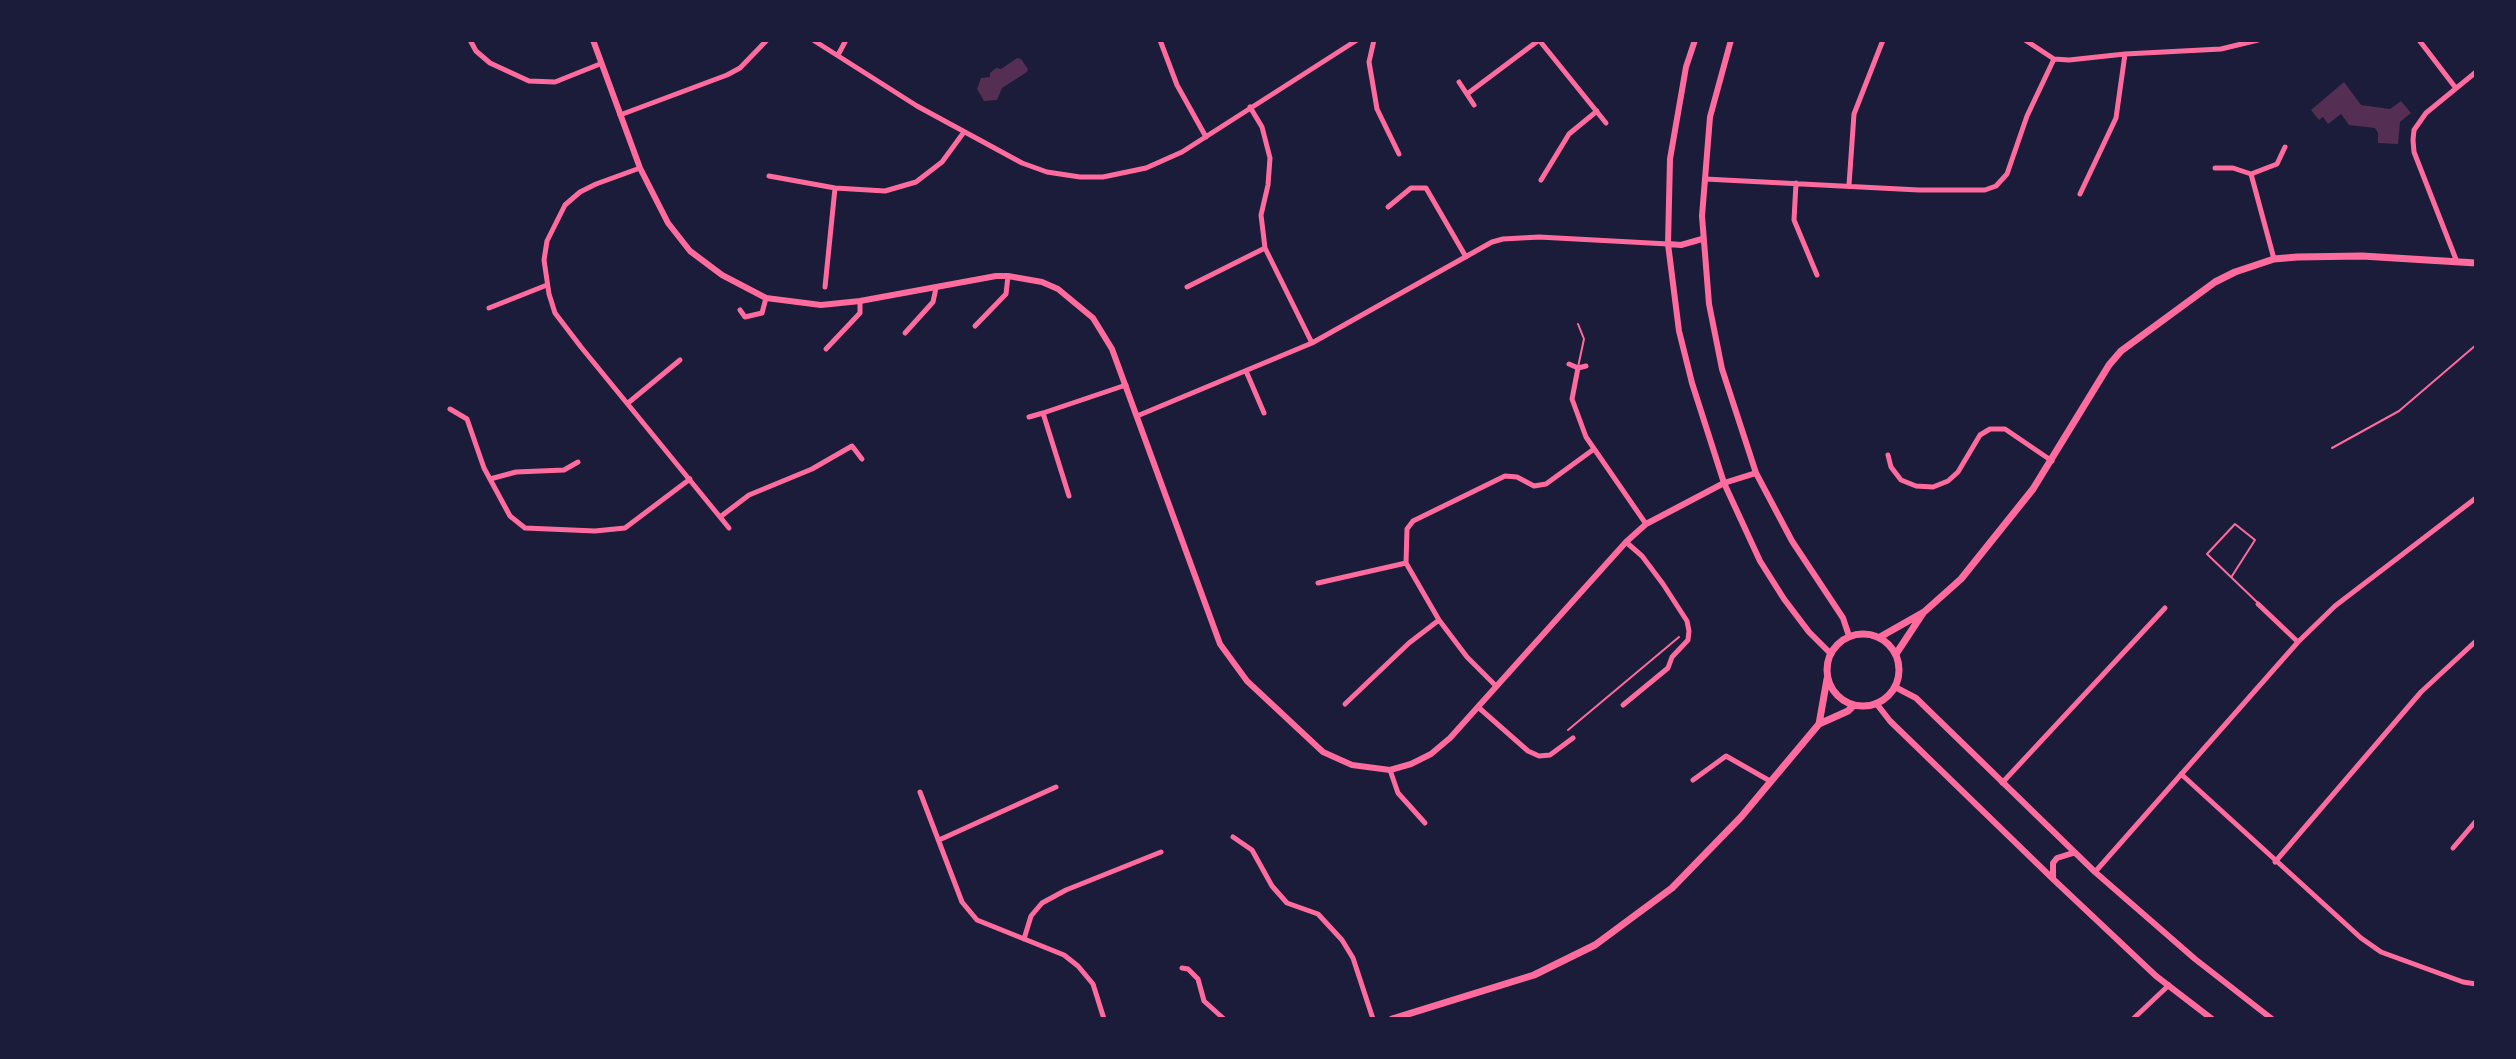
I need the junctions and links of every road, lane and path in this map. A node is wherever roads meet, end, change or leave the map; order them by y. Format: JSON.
{"nodes":[{"id":1,"x":470,"y":40,"type":"edge"},
{"id":2,"x":593,"y":40,"type":"edge"},
{"id":3,"x":767,"y":40,"type":"edge"},
{"id":4,"x":813,"y":40,"type":"edge"},
{"id":5,"x":846,"y":40,"type":"edge"},
{"id":6,"x":1160,"y":40,"type":"edge"},
{"id":7,"x":1357,"y":40,"type":"edge"},
{"id":8,"x":1374,"y":40,"type":"edge"},
{"id":9,"x":1539,"y":40,"type":"edge"},
{"id":10,"x":1695,"y":40,"type":"edge"},
{"id":11,"x":1731,"y":40,"type":"edge"},
{"id":12,"x":1883,"y":40,"type":"edge"},
{"id":13,"x":2025,"y":40,"type":"edge"},
{"id":14,"x":2258,"y":40,"type":"edge"},
{"id":15,"x":2419,"y":40,"type":"edge"},
{"id":16,"x":2125,"y":54,"type":"junction"},
{"id":17,"x":838,"y":55,"type":"junction"},
{"id":18,"x":2054,"y":59,"type":"junction"},
{"id":19,"x":600,"y":64,"type":"junction"},
{"id":20,"x":2476,"y":72,"type":"edge"},
{"id":21,"x":1459,"y":82,"type":"dead end"},
{"id":22,"x":2455,"y":87,"type":"junction"},
{"id":23,"x":1467,"y":94,"type":"junction"},
{"id":24,"x":1474,"y":105,"type":"dead end"},
{"id":25,"x":1250,"y":107,"type":"junction"},
{"id":26,"x":1597,"y":111,"type":"junction"},
{"id":27,"x":620,"y":115,"type":"junction"},
{"id":28,"x":1606,"y":123,"type":"dead end"},
{"id":29,"x":964,"y":132,"type":"junction"},
{"id":30,"x":1206,"y":137,"type":"junction"},
{"id":31,"x":2285,"y":147,"type":"dead end"},
{"id":32,"x":1399,"y":154,"type":"dead end"},
{"id":33,"x":640,"y":168,"type":"junction"},
{"id":34,"x":2215,"y":168,"type":"dead end"},
{"id":35,"x":2251,"y":174,"type":"junction"},
{"id":36,"x":769,"y":176,"type":"dead end"},
{"id":37,"x":1705,"y":179,"type":"junction"},
{"id":38,"x":1541,"y":180,"type":"dead end"},
{"id":39,"x":1796,"y":183,"type":"junction"},
{"id":40,"x":1849,"y":185,"type":"junction"},
{"id":41,"x":835,"y":188,"type":"junction"},
{"id":42,"x":2080,"y":194,"type":"dead end"},
{"id":43,"x":1388,"y":207,"type":"dead end"},
{"id":44,"x":1702,"y":239,"type":"junction"},
{"id":45,"x":1668,"y":244,"type":"junction"},
{"id":46,"x":1265,"y":248,"type":"junction"},
{"id":47,"x":1466,"y":257,"type":"junction"},
{"id":48,"x":2274,"y":259,"type":"junction"},
{"id":49,"x":2457,"y":262,"type":"junction"},
{"id":50,"x":2476,"y":263,"type":"edge"},
{"id":51,"x":1817,"y":275,"type":"dead end"},
{"id":52,"x":1008,"y":276,"type":"junction"},
{"id":53,"x":547,"y":285,"type":"junction"},
{"id":54,"x":825,"y":287,"type":"dead end"},
{"id":55,"x":1187,"y":287,"type":"dead end"},
{"id":56,"x":936,"y":288,"type":"junction"},
{"id":57,"x":766,"y":298,"type":"junction"},
{"id":58,"x":860,"y":301,"type":"junction"},
{"id":59,"x":489,"y":308,"type":"dead end"},
{"id":60,"x":740,"y":310,"type":"dead end"},
{"id":61,"x":1578,"y":324,"type":"dead end"},
{"id":62,"x":975,"y":326,"type":"dead end"},
{"id":63,"x":905,"y":333,"type":"dead end"},
{"id":64,"x":1312,"y":343,"type":"junction"},
{"id":65,"x":2476,"y":345,"type":"edge"},
{"id":66,"x":826,"y":349,"type":"dead end"},
{"id":67,"x":2472,"y":349,"type":"junction"},
{"id":68,"x":2476,"y":353,"type":"edge"},
{"id":69,"x":680,"y":360,"type":"dead end"},
{"id":70,"x":1569,"y":364,"type":"dead end"},
{"id":71,"x":1586,"y":366,"type":"dead end"},
{"id":72,"x":1578,"y":368,"type":"junction"},
{"id":73,"x":1246,"y":371,"type":"junction"},
{"id":74,"x":1126,"y":385,"type":"junction"},
{"id":75,"x":628,"y":403,"type":"junction"},
{"id":76,"x":450,"y":409,"type":"dead end"},
{"id":77,"x":1043,"y":413,"type":"junction"},
{"id":78,"x":1264,"y":413,"type":"dead end"},
{"id":79,"x":1137,"y":416,"type":"junction"},
{"id":80,"x":1029,"y":417,"type":"dead end"},
{"id":81,"x":2332,"y":448,"type":"dead end"},
{"id":82,"x":1594,"y":449,"type":"junction"},
{"id":83,"x":1888,"y":455,"type":"dead end"},
{"id":84,"x":862,"y":459,"type":"dead end"},
{"id":85,"x":2052,"y":461,"type":"junction"},
{"id":86,"x":578,"y":462,"type":"dead end"},
{"id":87,"x":1756,"y":473,"type":"junction"},
{"id":88,"x":490,"y":479,"type":"junction"},
{"id":89,"x":690,"y":479,"type":"junction"},
{"id":90,"x":1724,"y":483,"type":"junction"},
{"id":91,"x":1069,"y":496,"type":"dead end"},
{"id":92,"x":2476,"y":498,"type":"edge"},
{"id":93,"x":720,"y":517,"type":"junction"},
{"id":94,"x":1646,"y":524,"type":"junction"},
{"id":95,"x":729,"y":528,"type":"dead end"},
{"id":96,"x":1626,"y":542,"type":"junction"},
{"id":97,"x":1406,"y":563,"type":"junction"},
{"id":98,"x":2232,"y":576,"type":"junction"},
{"id":99,"x":1318,"y":583,"type":"dead end"},
{"id":100,"x":2258,"y":604,"type":"joint"},
{"id":101,"x":2165,"y":608,"type":"dead end"},
{"id":102,"x":1924,"y":612,"type":"junction"},
{"id":103,"x":1439,"y":620,"type":"junction"},
{"id":104,"x":1689,"y":631,"type":"junction"},
{"id":105,"x":1849,"y":636,"type":"junction"},
{"id":106,"x":1880,"y":637,"type":"junction"},
{"id":107,"x":2476,"y":641,"type":"edge"},
{"id":108,"x":2298,"y":642,"type":"junction"},
{"id":109,"x":1831,"y":654,"type":"junction"},
{"id":110,"x":1896,"y":654,"type":"junction"},
{"id":111,"x":1827,"y":676,"type":"junction"},
{"id":112,"x":1496,"y":686,"type":"junction"},
{"id":113,"x":1895,"y":687,"type":"junction"},
{"id":114,"x":1876,"y":703,"type":"junction"},
{"id":115,"x":1345,"y":704,"type":"dead end"},
{"id":116,"x":1623,"y":705,"type":"dead end"},
{"id":117,"x":1854,"y":705,"type":"junction"},
{"id":118,"x":1478,"y":707,"type":"junction"},
{"id":119,"x":1819,"y":724,"type":"junction"},
{"id":120,"x":1573,"y":738,"type":"joint"},
{"id":121,"x":1390,"y":770,"type":"junction"},
{"id":122,"x":2181,"y":774,"type":"junction"},
{"id":123,"x":1693,"y":780,"type":"dead end"},
{"id":124,"x":1770,"y":781,"type":"junction"},
{"id":125,"x":2002,"y":783,"type":"junction"},
{"id":126,"x":1056,"y":787,"type":"dead end"},
{"id":127,"x":920,"y":792,"type":"dead end"},
{"id":128,"x":2476,"y":821,"type":"edge"},
{"id":129,"x":1425,"y":823,"type":"dead end"},
{"id":130,"x":1233,"y":837,"type":"dead end"},
{"id":131,"x":939,"y":840,"type":"junction"},
{"id":132,"x":2453,"y":848,"type":"dead end"},
{"id":133,"x":1161,"y":852,"type":"dead end"},
{"id":134,"x":2074,"y":853,"type":"junction"},
{"id":135,"x":2275,"y":862,"type":"junction"},
{"id":136,"x":2095,"y":872,"type":"junction"},
{"id":137,"x":2053,"y":879,"type":"junction"},
{"id":138,"x":1024,"y":939,"type":"junction"},
{"id":139,"x":1182,"y":968,"type":"dead end"},
{"id":140,"x":2476,"y":984,"type":"edge"},
{"id":141,"x":2169,"y":985,"type":"junction"},
{"id":142,"x":1103,"y":1017,"type":"edge"},
{"id":143,"x":1093,"y":1019,"type":"edge"},
{"id":144,"x":1224,"y":1019,"type":"edge"},
{"id":145,"x":1373,"y":1019,"type":"edge"},
{"id":146,"x":1392,"y":1019,"type":"edge"},
{"id":147,"x":2133,"y":1019,"type":"edge"},
{"id":148,"x":2212,"y":1019,"type":"edge"},
{"id":149,"x":2272,"y":1019,"type":"edge"}],
"edges":[{"from":1,"to":19,"type":"street"},
{"from":2,"to":19,"type":"street"},
{"from":3,"to":27,"type":"street"},
{"from":4,"to":17,"type":"street"},
{"from":5,"to":17,"type":"street"},
{"from":6,"to":30,"type":"street"},
{"from":7,"to":25,"type":"street"},
{"from":8,"to":32,"type":"street"},
{"from":9,"to":23,"type":"street"},
{"from":9,"to":26,"type":"street"},
{"from":10,"to":45,"type":"street"},
{"from":11,"to":37,"type":"street"},
{"from":12,"to":40,"type":"street"},
{"from":13,"to":18,"type":"street"},
{"from":14,"to":16,"type":"street"},
{"from":15,"to":22,"type":"street"},
{"from":16,"to":18,"type":"street"},
{"from":16,"to":42,"type":"street"},
{"from":17,"to":29,"type":"street"},
{"from":18,"to":40,"type":"street"},
{"from":19,"to":27,"type":"street"},
{"from":20,"to":22,"type":"street"},
{"from":21,"to":23,"type":"street"},
{"from":22,"to":49,"type":"street"},
{"from":23,"to":24,"type":"street"},
{"from":25,"to":30,"type":"street"},
{"from":25,"to":46,"type":"street"},
{"from":26,"to":28,"type":"street"},
{"from":26,"to":38,"type":"street"},
{"from":27,"to":33,"type":"street"},
{"from":29,"to":30,"type":"street"},
{"from":29,"to":41,"type":"street"},
{"from":31,"to":35,"type":"street"},
{"from":33,"to":53,"type":"street"},
{"from":33,"to":57,"type":"street"},
{"from":34,"to":35,"type":"street"},
{"from":35,"to":48,"type":"street"},
{"from":36,"to":41,"type":"street"},
{"from":37,"to":39,"type":"street"},
{"from":37,"to":44,"type":"street"},
{"from":39,"to":40,"type":"street"},
{"from":39,"to":51,"type":"street"},
{"from":41,"to":54,"type":"street"},
{"from":43,"to":47,"type":"street"},
{"from":44,"to":45,"type":"street"},
{"from":44,"to":87,"type":"street"},
{"from":45,"to":47,"type":"street"},
{"from":45,"to":90,"type":"street"},
{"from":46,"to":55,"type":"street"},
{"from":46,"to":64,"type":"street"},
{"from":47,"to":64,"type":"street"},
{"from":48,"to":49,"type":"main road"},
{"from":48,"to":85,"type":"main road"},
{"from":49,"to":50,"type":"main road"},
{"from":52,"to":56,"type":"street"},
{"from":52,"to":62,"type":"street"},
{"from":52,"to":74,"type":"street"},
{"from":53,"to":59,"type":"street"},
{"from":53,"to":75,"type":"street"},
{"from":56,"to":58,"type":"street"},
{"from":56,"to":63,"type":"street"},
{"from":57,"to":58,"type":"street"},
{"from":57,"to":60,"type":"street"},
{"from":58,"to":66,"type":"street"},
{"from":61,"to":72,"type":"lane"},
{"from":64,"to":73,"type":"street"},
{"from":65,"to":67,"type":"lane"},
{"from":67,"to":68,"type":"lane"},
{"from":67,"to":81,"type":"lane"},
{"from":69,"to":75,"type":"street"},
{"from":70,"to":72,"type":"street"},
{"from":71,"to":72,"type":"street"},
{"from":72,"to":82,"type":"street"},
{"from":73,"to":78,"type":"street"},
{"from":73,"to":79,"type":"street"},
{"from":74,"to":77,"type":"street"},
{"from":74,"to":79,"type":"street"},
{"from":75,"to":89,"type":"street"},
{"from":76,"to":88,"type":"street"},
{"from":77,"to":80,"type":"street"},
{"from":77,"to":91,"type":"street"},
{"from":79,"to":121,"type":"street"},
{"from":82,"to":94,"type":"street"},
{"from":82,"to":97,"type":"street"},
{"from":83,"to":85,"type":"street"},
{"from":84,"to":93,"type":"street"},
{"from":85,"to":102,"type":"main road"},
{"from":86,"to":88,"type":"street"},
{"from":87,"to":90,"type":"street"},
{"from":87,"to":105,"type":"street"},
{"from":88,"to":89,"type":"street"},
{"from":89,"to":93,"type":"street"},
{"from":90,"to":94,"type":"street"},
{"from":90,"to":109,"type":"street"},
{"from":92,"to":108,"type":"street"},
{"from":93,"to":95,"type":"street"},
{"from":94,"to":96,"type":"street"},
{"from":96,"to":104,"type":"street"},
{"from":96,"to":112,"type":"street"},
{"from":97,"to":99,"type":"street"},
{"from":97,"to":103,"type":"street"},
{"from":98,"to":98,"type":"lane"},
{"from":98,"to":100,"type":"lane"},
{"from":100,"to":108,"type":"street"},
{"from":101,"to":125,"type":"street"},
{"from":102,"to":106,"type":"main road"},
{"from":102,"to":110,"type":"main road"},
{"from":103,"to":112,"type":"street"},
{"from":103,"to":115,"type":"street"},
{"from":104,"to":116,"type":"street"},
{"from":104,"to":120,"type":"path"},
{"from":105,"to":106,"type":"main road"},
{"from":105,"to":109,"type":"main road"},
{"from":106,"to":110,"type":"main road"},
{"from":107,"to":135,"type":"street"},
{"from":108,"to":122,"type":"street"},
{"from":109,"to":111,"type":"main road"},
{"from":110,"to":113,"type":"main road"},
{"from":111,"to":117,"type":"main road"},
{"from":111,"to":119,"type":"main road"},
{"from":112,"to":118,"type":"street"},
{"from":113,"to":114,"type":"main road"},
{"from":113,"to":125,"type":"street"},
{"from":114,"to":117,"type":"main road"},
{"from":114,"to":137,"type":"street"},
{"from":117,"to":119,"type":"main road"},
{"from":118,"to":120,"type":"street"},
{"from":118,"to":121,"type":"street"},
{"from":119,"to":124,"type":"main road"},
{"from":121,"to":129,"type":"street"},
{"from":122,"to":135,"type":"street"},
{"from":122,"to":136,"type":"street"},
{"from":123,"to":124,"type":"street"},
{"from":124,"to":146,"type":"main road"},
{"from":125,"to":134,"type":"street"},
{"from":126,"to":131,"type":"street"},
{"from":127,"to":131,"type":"street"},
{"from":128,"to":132,"type":"street"},
{"from":130,"to":145,"type":"street"},
{"from":131,"to":138,"type":"street"},
{"from":133,"to":138,"type":"street"},
{"from":134,"to":136,"type":"street"},
{"from":134,"to":137,"type":"street"},
{"from":135,"to":140,"type":"street"},
{"from":136,"to":149,"type":"street"},
{"from":137,"to":141,"type":"street"},
{"from":138,"to":142,"type":"street"},
{"from":139,"to":144,"type":"street"},
{"from":141,"to":147,"type":"street"},
{"from":141,"to":148,"type":"street"},
{"from":142,"to":143,"type":"street"}]}
